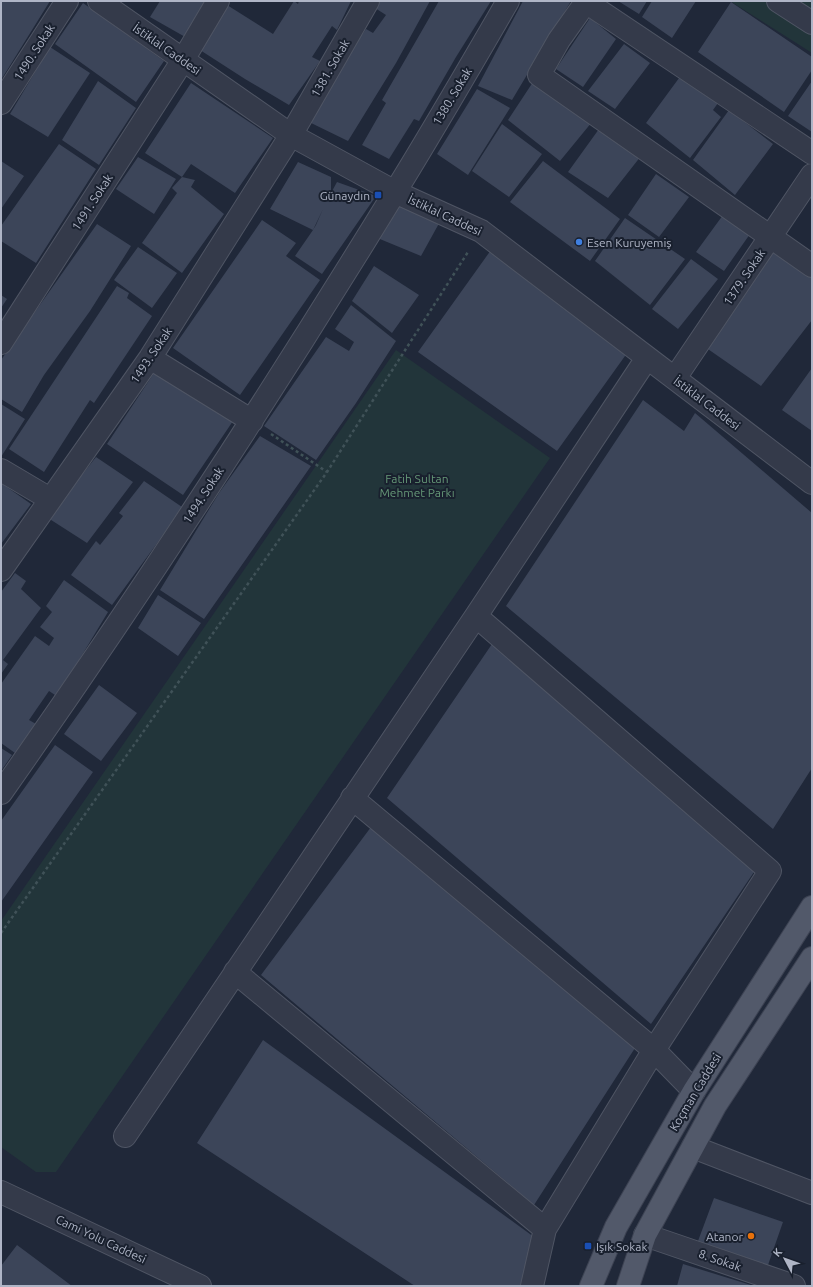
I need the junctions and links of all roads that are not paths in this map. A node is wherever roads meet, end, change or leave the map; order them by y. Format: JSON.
{"nodes":[{"id":1,"x":67,"y":1,"type":"edge"},
{"id":2,"x":98,"y":1,"type":"edge"},
{"id":3,"x":218,"y":1,"type":"edge"},
{"id":4,"x":368,"y":1,"type":"edge"},
{"id":5,"x":508,"y":1,"type":"edge"},
{"id":6,"x":586,"y":1,"type":"edge"},
{"id":7,"x":778,"y":1,"type":"edge"},
{"id":8,"x":812,"y":23,"type":"edge"},
{"id":9,"x":183,"y":60,"type":"junction"},
{"id":10,"x":1,"y":103,"type":"edge"},
{"id":11,"x":291,"y":134,"type":"junction"},
{"id":12,"x":812,"y":153,"type":"edge"},
{"id":13,"x":812,"y":175,"type":"edge"},
{"id":14,"x":395,"y":192,"type":"junction"},
{"id":15,"x":770,"y":238,"type":"junction"},
{"id":16,"x":812,"y":266,"type":"edge"},
{"id":17,"x":1,"y":343,"type":"edge"},
{"id":18,"x":150,"y":358,"type":"junction"},
{"id":19,"x":647,"y":358,"type":"junction"},
{"id":20,"x":675,"y":378,"type":"junction"},
{"id":21,"x":252,"y":421,"type":"junction"},
{"id":22,"x":1,"y":470,"type":"edge"},
{"id":23,"x":812,"y":483,"type":"edge"},
{"id":24,"x":50,"y":499,"type":"junction"},
{"id":25,"x":1,"y":570,"type":"edge"},
{"id":26,"x":476,"y":616,"type":"junction"},
{"id":27,"x":1,"y":793,"type":"edge"},
{"id":28,"x":352,"y":798,"type":"junction"},
{"id":29,"x":812,"y":907,"type":"edge"},
{"id":30,"x":812,"y":958,"type":"edge"},
{"id":31,"x":235,"y":972,"type":"junction"},
{"id":32,"x":654,"y":1050,"type":"junction"},
{"id":33,"x":694,"y":1091,"type":"junction"},
{"id":34,"x":125,"y":1136,"type":"dead end"},
{"id":35,"x":693,"y":1147,"type":"junction"},
{"id":36,"x":1,"y":1192,"type":"edge"},
{"id":37,"x":812,"y":1193,"type":"edge"},
{"id":38,"x":545,"y":1229,"type":"junction"},
{"id":39,"x":645,"y":1235,"type":"junction"},
{"id":40,"x":200,"y":1286,"type":"edge"},
{"id":41,"x":532,"y":1286,"type":"edge"},
{"id":42,"x":592,"y":1286,"type":"edge"},
{"id":43,"x":628,"y":1286,"type":"edge"},
{"id":44,"x":794,"y":1286,"type":"edge"}],
"edges":[{"from":1,"to":10,"type":"street","name":"1490. Sokak"},
{"from":2,"to":9,"type":"street","name":"İstiklal Caddesi"},
{"from":3,"to":9,"type":"street","name":"1491. Sokak"},
{"from":4,"to":11,"type":"street","name":"1381. Sokak"},
{"from":5,"to":14,"type":"street","name":"1380. Sokak"},
{"from":6,"to":12,"type":"street"},
{"from":6,"to":15,"type":"street"},
{"from":7,"to":8,"type":"street"},
{"from":9,"to":11,"type":"street","name":"İstiklal Caddesi"},
{"from":9,"to":17,"type":"street","name":"1491. Sokak"},
{"from":11,"to":14,"type":"street","name":"İstiklal Caddesi"},
{"from":11,"to":18,"type":"street","name":"1493. Sokak"},
{"from":13,"to":15,"type":"street","name":"1379. Sokak"},
{"from":14,"to":19,"type":"street","name":"İstiklal Caddesi"},
{"from":14,"to":21,"type":"street","name":"1494. Sokak"},
{"from":15,"to":16,"type":"street"},
{"from":15,"to":20,"type":"street","name":"1379. Sokak"},
{"from":18,"to":21,"type":"street"},
{"from":18,"to":24,"type":"street","name":"1493. Sokak"},
{"from":19,"to":20,"type":"street","name":"İstiklal Caddesi"},
{"from":19,"to":26,"type":"street"},
{"from":20,"to":23,"type":"street","name":"İstiklal Caddesi"},
{"from":21,"to":27,"type":"street","name":"1494. Sokak"},
{"from":22,"to":24,"type":"street"},
{"from":24,"to":25,"type":"street","name":"1493. Sokak"},
{"from":26,"to":28,"type":"street"},
{"from":26,"to":32,"type":"street"},
{"from":28,"to":31,"type":"street"},
{"from":28,"to":32,"type":"street"},
{"from":29,"to":33,"type":"main road","name":"Koçman Caddesi"},
{"from":30,"to":35,"type":"main road","name":"Koçman Caddesi"},
{"from":31,"to":34,"type":"street"},
{"from":31,"to":38,"type":"street"},
{"from":32,"to":33,"type":"street"},
{"from":32,"to":38,"type":"street"},
{"from":33,"to":42,"type":"main road","name":"Koçman Caddesi"},
{"from":35,"to":37,"type":"street"},
{"from":35,"to":39,"type":"main road","name":"Koçman Caddesi"},
{"from":36,"to":40,"type":"street","name":"Cami Yolu Caddesi"},
{"from":38,"to":41,"type":"street"},
{"from":39,"to":43,"type":"main road","name":"Koçman Caddesi"},
{"from":39,"to":44,"type":"street","name":"8. Sokak"}]}
